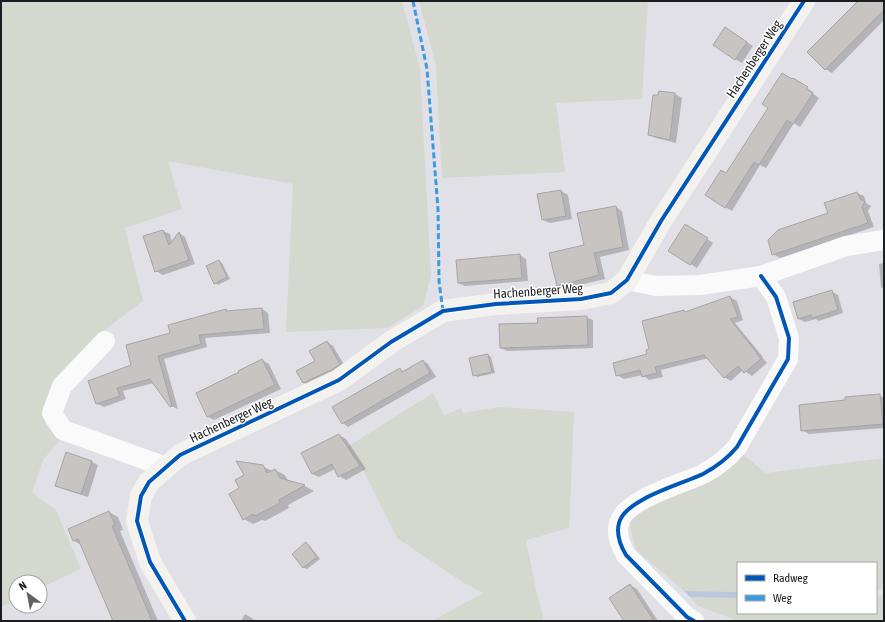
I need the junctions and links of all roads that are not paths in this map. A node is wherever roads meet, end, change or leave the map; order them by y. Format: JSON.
{"nodes":[{"id":1,"x":804,"y":1,"type":"edge"},
{"id":2,"x":884,"y":240,"type":"edge"},
{"id":3,"x":761,"y":276,"type":"junction"},
{"id":4,"x":627,"y":280,"type":"junction"},
{"id":5,"x":105,"y":341,"type":"dead end"},
{"id":6,"x":166,"y":467,"type":"junction"},
{"id":7,"x":185,"y":621,"type":"edge"},
{"id":8,"x":694,"y":621,"type":"edge"}],
"edges":[{"from":1,"to":4,"type":"street","name":"Hachenberger Weg"},
{"from":2,"to":3,"type":"street"},
{"from":3,"to":4,"type":"street"},
{"from":3,"to":8,"type":"street"},
{"from":4,"to":6,"type":"street","name":"Hachenberger Weg"},
{"from":5,"to":6,"type":"street"},
{"from":6,"to":7,"type":"street","name":"Hachenberger Weg"}]}
